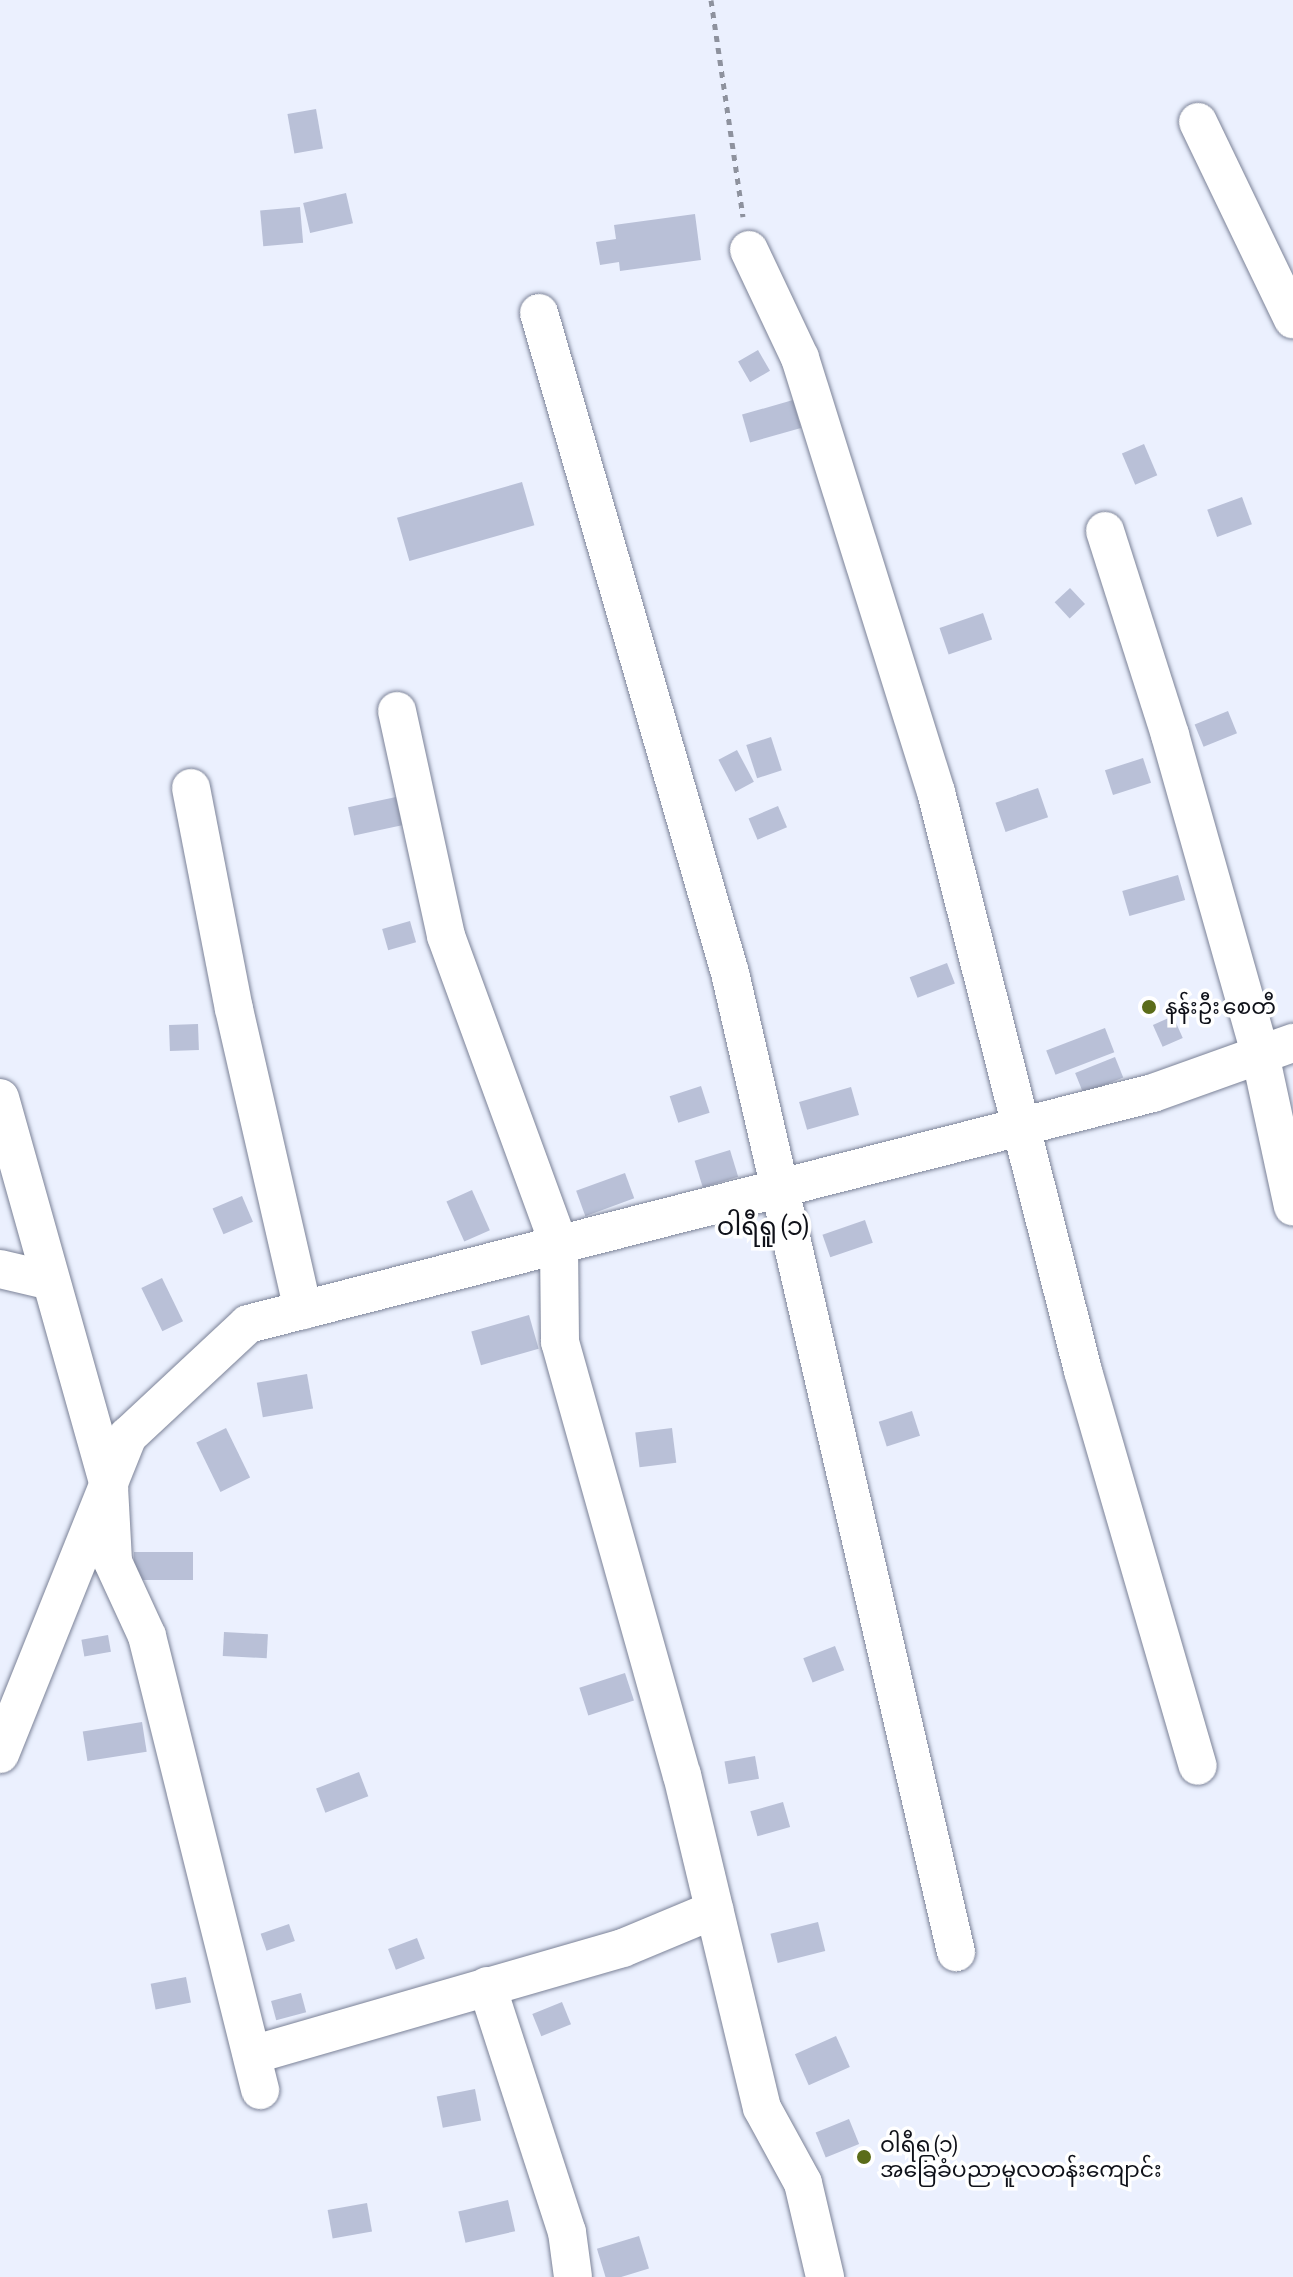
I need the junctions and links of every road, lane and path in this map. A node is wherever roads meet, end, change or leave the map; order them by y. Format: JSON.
{"nodes":[{"id":1,"x":711,"y":0,"type":"edge"},
{"id":2,"x":1198,"y":122,"type":"dead end"},
{"id":3,"x":749,"y":250,"type":"joint"},
{"id":4,"x":539,"y":313,"type":"dead end"},
{"id":5,"x":1293,"y":319,"type":"edge"},
{"id":6,"x":1105,"y":531,"type":"dead end"},
{"id":7,"x":397,"y":711,"type":"dead end"},
{"id":8,"x":191,"y":788,"type":"dead end"},
{"id":9,"x":1277,"y":1048,"type":"edge"},
{"id":10,"x":0,"y":1098,"type":"edge"},
{"id":11,"x":1018,"y":1127,"type":"junction"},
{"id":12,"x":777,"y":1188,"type":"junction"},
{"id":13,"x":1293,"y":1206,"type":"edge"},
{"id":14,"x":559,"y":1244,"type":"junction"},
{"id":15,"x":0,"y":1269,"type":"edge"},
{"id":16,"x":47,"y":1280,"type":"junction"},
{"id":17,"x":303,"y":1310,"type":"junction"},
{"id":18,"x":109,"y":1487,"type":"junction"},
{"id":19,"x":0,"y":1754,"type":"edge"},
{"id":20,"x":1198,"y":1766,"type":"dead end"},
{"id":21,"x":714,"y":1910,"type":"junction"},
{"id":22,"x":956,"y":1952,"type":"dead end"},
{"id":23,"x":487,"y":1986,"type":"junction"},
{"id":24,"x":573,"y":2277,"type":"edge"},
{"id":25,"x":825,"y":2277,"type":"edge"}],
"edges":[{"from":1,"to":3,"type":"path"},
{"from":2,"to":5,"type":"street"},
{"from":3,"to":11,"type":"street"},
{"from":4,"to":12,"type":"street"},
{"from":6,"to":9,"type":"street"},
{"from":7,"to":14,"type":"street"},
{"from":8,"to":17,"type":"street"},
{"from":9,"to":11,"type":"street"},
{"from":9,"to":13,"type":"street"},
{"from":10,"to":16,"type":"street"},
{"from":11,"to":12,"type":"street"},
{"from":11,"to":20,"type":"street"},
{"from":12,"to":14,"type":"street"},
{"from":12,"to":22,"type":"street"},
{"from":14,"to":17,"type":"street"},
{"from":14,"to":21,"type":"street"},
{"from":15,"to":16,"type":"street"},
{"from":16,"to":18,"type":"street"},
{"from":17,"to":18,"type":"street"},
{"from":18,"to":19,"type":"street"},
{"from":18,"to":23,"type":"street"},
{"from":21,"to":23,"type":"street"},
{"from":21,"to":25,"type":"street"},
{"from":23,"to":24,"type":"street"}]}
